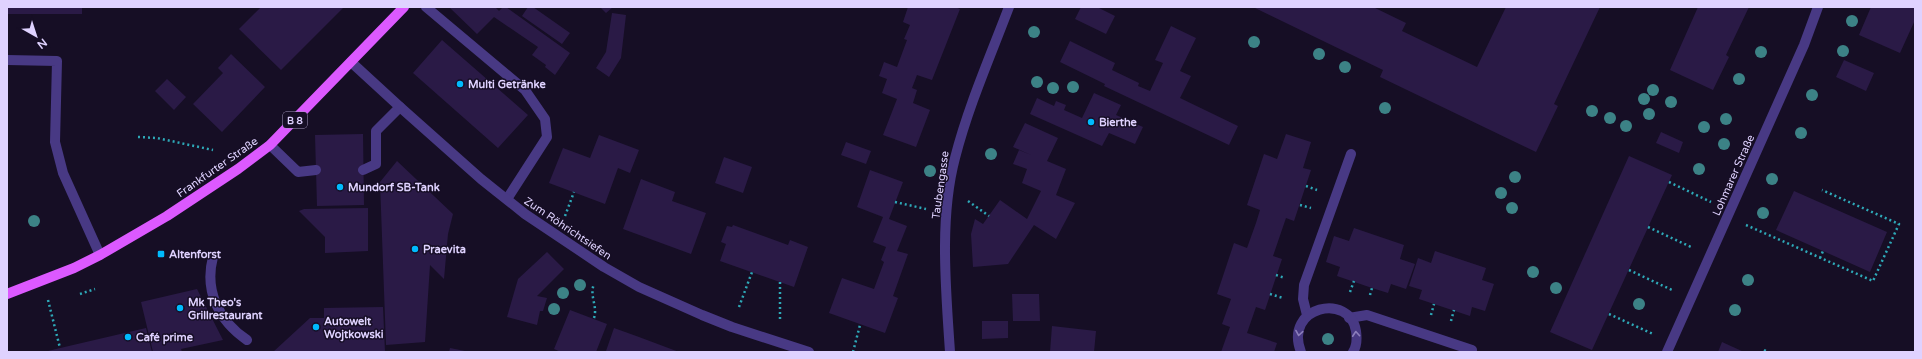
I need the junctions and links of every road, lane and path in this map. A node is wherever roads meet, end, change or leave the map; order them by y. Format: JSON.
{"nodes":[{"id":1,"x":404,"y":7,"type":"edge"},
{"id":2,"x":426,"y":7,"type":"edge"},
{"id":3,"x":1009,"y":7,"type":"edge"},
{"id":4,"x":1818,"y":7,"type":"edge"},
{"id":5,"x":7,"y":60,"type":"edge"},
{"id":6,"x":351,"y":62,"type":"junction"},
{"id":7,"x":400,"y":107,"type":"junction"},
{"id":8,"x":138,"y":137,"type":"dead end"},
{"id":9,"x":270,"y":144,"type":"junction"},
{"id":10,"x":214,"y":150,"type":"dead end"},
{"id":11,"x":1351,"y":154,"type":"dead end"},
{"id":12,"x":316,"y":170,"type":"dead end"},
{"id":13,"x":363,"y":170,"type":"dead end"},
{"id":14,"x":1669,"y":182,"type":"dead end"},
{"id":15,"x":1822,"y":190,"type":"dead end"},
{"id":16,"x":574,"y":192,"type":"dead end"},
{"id":17,"x":507,"y":199,"type":"junction"},
{"id":18,"x":896,"y":202,"type":"dead end"},
{"id":19,"x":1711,"y":202,"type":"dead end"},
{"id":20,"x":976,"y":207,"type":"dead end"},
{"id":21,"x":947,"y":214,"type":"junction"},
{"id":22,"x":989,"y":216,"type":"dead end"},
{"id":23,"x":1727,"y":216,"type":"junction"},
{"id":24,"x":1648,"y":227,"type":"dead end"},
{"id":25,"x":558,"y":236,"type":"junction"},
{"id":26,"x":1691,"y":247,"type":"dead end"},
{"id":27,"x":1823,"y":251,"type":"dead end"},
{"id":28,"x":100,"y":255,"type":"junction"},
{"id":29,"x":213,"y":257,"type":"dead end"},
{"id":30,"x":1820,"y":258,"type":"junction"},
{"id":31,"x":604,"y":267,"type":"junction"},
{"id":32,"x":1629,"y":270,"type":"dead end"},
{"id":33,"x":752,"y":272,"type":"dead end"},
{"id":34,"x":43,"y":281,"type":"junction"},
{"id":35,"x":780,"y":282,"type":"dead end"},
{"id":36,"x":95,"y":289,"type":"dead end"},
{"id":37,"x":1671,"y":290,"type":"dead end"},
{"id":38,"x":7,"y":294,"type":"edge"},
{"id":39,"x":80,"y":294,"type":"dead end"},
{"id":40,"x":1609,"y":314,"type":"dead end"},
{"id":41,"x":1307,"y":315,"type":"junction"},
{"id":42,"x":594,"y":318,"type":"dead end"},
{"id":43,"x":1349,"y":318,"type":"junction"},
{"id":44,"x":860,"y":325,"type":"dead end"},
{"id":45,"x":732,"y":327,"type":"junction"},
{"id":46,"x":1653,"y":334,"type":"dead end"},
{"id":47,"x":247,"y":340,"type":"dead end"},
{"id":48,"x":780,"y":343,"type":"junction"},
{"id":49,"x":60,"y":348,"type":"dead end"},
{"id":50,"x":1472,"y":350,"type":"dead end"},
{"id":51,"x":1764,"y":350,"type":"dead end"},
{"id":52,"x":809,"y":352,"type":"edge"},
{"id":53,"x":853,"y":352,"type":"edge"},
{"id":54,"x":950,"y":352,"type":"edge"},
{"id":55,"x":1301,"y":352,"type":"edge"},
{"id":56,"x":1353,"y":352,"type":"edge"},
{"id":57,"x":1667,"y":352,"type":"edge"},
{"id":58,"x":1768,"y":352,"type":"edge"}],
"edges":[{"from":1,"to":6,"type":"main road","name":"Frankfurter Straße","number":"B 8"},
{"from":2,"to":17,"type":"street"},
{"from":3,"to":21,"type":"street","name":"Taubengasse"},
{"from":4,"to":23,"type":"street","name":"Lohmarer Straße"},
{"from":5,"to":28,"type":"street"},
{"from":6,"to":7,"type":"street","name":"Zum Röhrichtsiefen"},
{"from":6,"to":9,"type":"main road","name":"Frankfurter Straße","number":"B 8"},
{"from":7,"to":13,"type":"street"},
{"from":7,"to":17,"type":"street","name":"Zum Röhrichtsiefen"},
{"from":8,"to":10,"type":"path"},
{"from":9,"to":12,"type":"street"},
{"from":9,"to":28,"type":"main road","name":"Frankfurter Straße","number":"B 8"},
{"from":11,"to":41,"type":"street"},
{"from":14,"to":19,"type":"path"},
{"from":15,"to":30,"type":"path"},
{"from":16,"to":25,"type":"path"},
{"from":17,"to":25,"type":"street","name":"Zum Röhrichtsiefen"},
{"from":18,"to":21,"type":"path"},
{"from":20,"to":22,"type":"path"},
{"from":21,"to":54,"type":"street","name":"Taubengasse"},
{"from":23,"to":30,"type":"path"},
{"from":23,"to":57,"type":"street","name":"Lohmarer Straße"},
{"from":24,"to":26,"type":"path"},
{"from":25,"to":31,"type":"street","name":"Zum Röhrichtsiefen"},
{"from":27,"to":30,"type":"path"},
{"from":28,"to":34,"type":"main road","name":"Frankfurter Straße","number":"B 8"},
{"from":29,"to":47,"type":"street"},
{"from":31,"to":42,"type":"path"},
{"from":31,"to":45,"type":"street","name":"Zum Röhrichtsiefen"},
{"from":32,"to":37,"type":"path"},
{"from":33,"to":45,"type":"path"},
{"from":34,"to":38,"type":"main road","name":"Frankfurter Straße","number":"B 8"},
{"from":34,"to":49,"type":"path"},
{"from":35,"to":48,"type":"path"},
{"from":36,"to":39,"type":"path"},
{"from":40,"to":46,"type":"path"},
{"from":41,"to":43,"type":"street"},
{"from":41,"to":55,"type":"street","one_way":true},
{"from":43,"to":50,"type":"street"},
{"from":56,"to":43,"type":"street","one_way":true},
{"from":44,"to":53,"type":"path"},
{"from":45,"to":48,"type":"street","name":"Zum Röhrichtsiefen"},
{"from":48,"to":52,"type":"street","name":"Zum Röhrichtsiefen"},
{"from":51,"to":58,"type":"path"}]}
